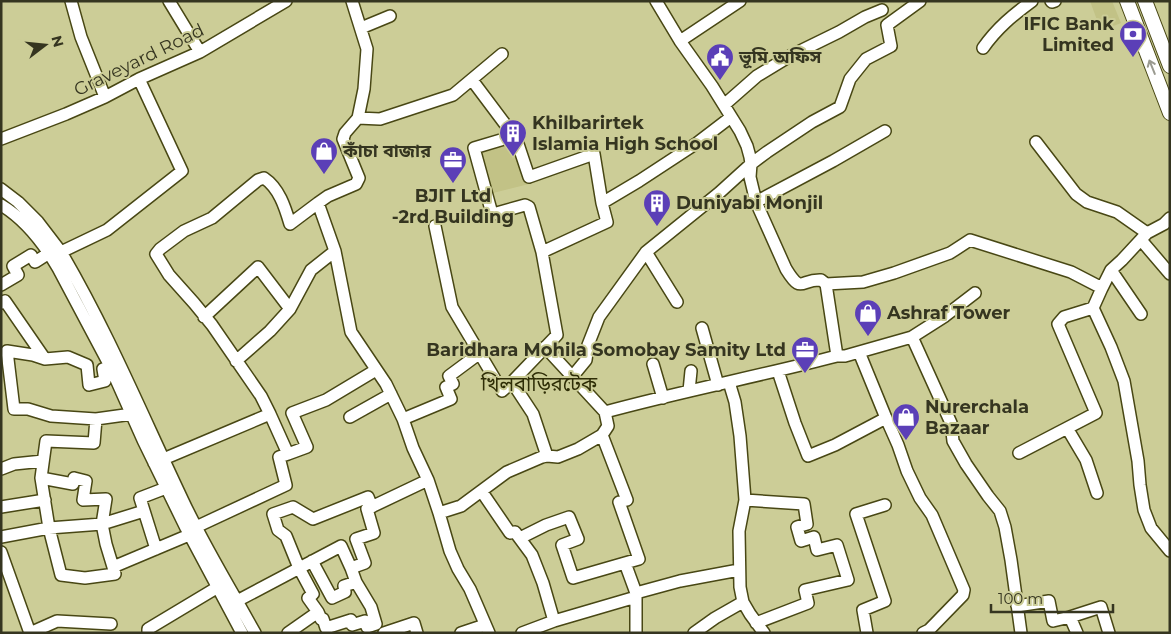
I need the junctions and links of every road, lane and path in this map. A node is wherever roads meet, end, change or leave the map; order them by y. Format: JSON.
{"nodes":[{"id":1,"x":71,"y":1,"type":"edge"},
{"id":2,"x":169,"y":1,"type":"edge"},
{"id":3,"x":286,"y":1,"type":"edge"},
{"id":4,"x":352,"y":1,"type":"edge"},
{"id":5,"x":656,"y":1,"type":"edge"},
{"id":6,"x":920,"y":1,"type":"edge"},
{"id":7,"x":1032,"y":1,"type":"edge"},
{"id":8,"x":1127,"y":1,"type":"edge"},
{"id":9,"x":1145,"y":1,"type":"edge"},
{"id":10,"x":738,"y":2,"type":"edge"},
{"id":11,"x":882,"y":10,"type":"dead end"},
{"id":12,"x":390,"y":16,"type":"dead end"},
{"id":13,"x":361,"y":28,"type":"junction"},
{"id":14,"x":680,"y":41,"type":"junction"},
{"id":15,"x":984,"y":48,"type":"dead end"},
{"id":16,"x":200,"y":52,"type":"junction"},
{"id":17,"x":502,"y":54,"type":"dead end"},
{"id":18,"x":1170,"y":66,"type":"edge"},
{"id":19,"x":139,"y":79,"type":"junction"},
{"id":20,"x":472,"y":80,"type":"junction"},
{"id":21,"x":105,"y":97,"type":"junction"},
{"id":22,"x":724,"y":104,"type":"junction"},
{"id":23,"x":1170,"y":113,"type":"edge"},
{"id":24,"x":731,"y":117,"type":"junction"},
{"id":25,"x":358,"y":118,"type":"junction"},
{"id":26,"x":885,"y":131,"type":"dead end"},
{"id":27,"x":514,"y":136,"type":"junction"},
{"id":28,"x":1,"y":139,"type":"edge"},
{"id":29,"x":1036,"y":142,"type":"dead end"},
{"id":30,"x":751,"y":164,"type":"junction"},
{"id":31,"x":1,"y":189,"type":"edge"},
{"id":32,"x":756,"y":202,"type":"junction"},
{"id":33,"x":318,"y":203,"type":"junction"},
{"id":34,"x":602,"y":203,"type":"junction"},
{"id":35,"x":1,"y":204,"type":"edge"},
{"id":36,"x":1170,"y":218,"type":"edge"},
{"id":37,"x":34,"y":225,"type":"junction"},
{"id":38,"x":435,"y":226,"type":"dead end"},
{"id":39,"x":1144,"y":236,"type":"junction"},
{"id":40,"x":335,"y":251,"type":"junction"},
{"id":41,"x":55,"y":252,"type":"junction"},
{"id":42,"x":542,"y":252,"type":"junction"},
{"id":43,"x":646,"y":252,"type":"junction"},
{"id":44,"x":1111,"y":270,"type":"junction"},
{"id":45,"x":1170,"y":274,"type":"edge"},
{"id":46,"x":826,"y":284,"type":"junction"},
{"id":47,"x":1,"y":285,"type":"edge"},
{"id":48,"x":1102,"y":288,"type":"junction"},
{"id":49,"x":975,"y":293,"type":"dead end"},
{"id":50,"x":678,"y":302,"type":"dead end"},
{"id":51,"x":1,"y":303,"type":"edge"},
{"id":52,"x":1094,"y":308,"type":"junction"},
{"id":53,"x":290,"y":309,"type":"junction"},
{"id":54,"x":1142,"y":314,"type":"dead end"},
{"id":55,"x":204,"y":317,"type":"junction"},
{"id":56,"x":702,"y":328,"type":"dead end"},
{"id":57,"x":912,"y":337,"type":"junction"},
{"id":58,"x":545,"y":346,"type":"junction"},
{"id":59,"x":859,"y":352,"type":"junction"},
{"id":60,"x":480,"y":353,"type":"junction"},
{"id":61,"x":837,"y":356,"type":"junction"},
{"id":62,"x":45,"y":359,"type":"junction"},
{"id":63,"x":236,"y":361,"type":"junction"},
{"id":64,"x":653,"y":364,"type":"dead end"},
{"id":65,"x":110,"y":366,"type":"junction"},
{"id":66,"x":376,"y":370,"type":"junction"},
{"id":67,"x":690,"y":371,"type":"dead end"},
{"id":68,"x":778,"y":371,"type":"junction"},
{"id":69,"x":572,"y":377,"type":"junction"},
{"id":70,"x":512,"y":382,"type":"junction"},
{"id":71,"x":724,"y":383,"type":"junction"},
{"id":72,"x":689,"y":391,"type":"junction"},
{"id":73,"x":391,"y":394,"type":"junction"},
{"id":74,"x":663,"y":398,"type":"junction"},
{"id":75,"x":605,"y":412,"type":"junction"},
{"id":76,"x":132,"y":414,"type":"junction"},
{"id":77,"x":270,"y":414,"type":"junction"},
{"id":78,"x":350,"y":417,"type":"dead end"},
{"id":79,"x":886,"y":418,"type":"junction"},
{"id":80,"x":96,"y":419,"type":"junction"},
{"id":81,"x":403,"y":419,"type":"junction"},
{"id":82,"x":1067,"y":428,"type":"junction"},
{"id":83,"x":602,"y":435,"type":"junction"},
{"id":84,"x":1019,"y":453,"type":"dead end"},
{"id":85,"x":288,"y":454,"type":"junction"},
{"id":86,"x":548,"y":456,"type":"junction"},
{"id":87,"x":43,"y":461,"type":"junction"},
{"id":88,"x":159,"y":461,"type":"junction"},
{"id":89,"x":1,"y":468,"type":"edge"},
{"id":90,"x":41,"y":478,"type":"junction"},
{"id":91,"x":428,"y":480,"type":"junction"},
{"id":92,"x":166,"y":488,"type":"junction"},
{"id":93,"x":482,"y":492,"type":"junction"},
{"id":94,"x":1097,"y":493,"type":"dead end"},
{"id":95,"x":44,"y":500,"type":"junction"},
{"id":96,"x":745,"y":500,"type":"junction"},
{"id":97,"x":885,"y":505,"type":"dead end"},
{"id":98,"x":1,"y":507,"type":"edge"},
{"id":99,"x":372,"y":507,"type":"junction"},
{"id":100,"x":144,"y":512,"type":"junction"},
{"id":101,"x":438,"y":513,"type":"junction"},
{"id":102,"x":102,"y":524,"type":"junction"},
{"id":103,"x":49,"y":528,"type":"junction"},
{"id":104,"x":193,"y":531,"type":"junction"},
{"id":105,"x":1,"y":537,"type":"edge"},
{"id":106,"x":520,"y":538,"type":"junction"},
{"id":107,"x":156,"y":549,"type":"junction"},
{"id":108,"x":1170,"y":551,"type":"edge"},
{"id":109,"x":1,"y":552,"type":"edge"},
{"id":110,"x":312,"y":561,"type":"junction"},
{"id":111,"x":625,"y":562,"type":"junction"},
{"id":112,"x":113,"y":567,"type":"junction"},
{"id":113,"x":300,"y":568,"type":"junction"},
{"id":114,"x":350,"y":568,"type":"junction"},
{"id":115,"x":740,"y":570,"type":"junction"},
{"id":116,"x":356,"y":582,"type":"junction"},
{"id":117,"x":222,"y":585,"type":"junction"},
{"id":118,"x":636,"y":595,"type":"junction"},
{"id":119,"x":237,"y":601,"type":"junction"},
{"id":120,"x":743,"y":602,"type":"junction"},
{"id":121,"x":1017,"y":606,"type":"junction"},
{"id":122,"x":318,"y":612,"type":"junction"},
{"id":123,"x":1070,"y":617,"type":"junction"},
{"id":124,"x":554,"y":621,"type":"junction"},
{"id":125,"x":756,"y":623,"type":"junction"},
{"id":126,"x":111,"y":624,"type":"dead end"},
{"id":127,"x":487,"y":629,"type":"edge"},
{"id":128,"x":380,"y":630,"type":"edge"},
{"id":129,"x":866,"y":632,"type":"edge"},
{"id":130,"x":30,"y":633,"type":"edge"},
{"id":131,"x":148,"y":633,"type":"edge"},
{"id":132,"x":242,"y":633,"type":"edge"},
{"id":133,"x":255,"y":633,"type":"edge"},
{"id":134,"x":288,"y":633,"type":"edge"},
{"id":135,"x":417,"y":633,"type":"edge"},
{"id":136,"x":461,"y":633,"type":"edge"},
{"id":137,"x":522,"y":633,"type":"edge"},
{"id":138,"x":636,"y":633,"type":"edge"},
{"id":139,"x":694,"y":633,"type":"edge"},
{"id":140,"x":764,"y":633,"type":"edge"},
{"id":141,"x":923,"y":633,"type":"edge"},
{"id":142,"x":1021,"y":633,"type":"edge"},
{"id":143,"x":1077,"y":633,"type":"edge"},
{"id":144,"x":1109,"y":633,"type":"edge"}],
"edges":[{"from":1,"to":21,"type":"street"},
{"from":2,"to":16,"type":"street"},
{"from":3,"to":16,"type":"street","name":"Graveyard Road"},
{"from":4,"to":13,"type":"street"},
{"from":5,"to":14,"type":"street"},
{"from":6,"to":30,"type":"street"},
{"from":7,"to":15,"type":"street"},
{"from":23,"to":8,"type":"main road","one_way":true},
{"from":9,"to":18,"type":"main road"},
{"from":10,"to":14,"type":"street"},
{"from":11,"to":22,"type":"street"},
{"from":12,"to":13,"type":"street"},
{"from":13,"to":25,"type":"street"},
{"from":14,"to":22,"type":"street"},
{"from":16,"to":19,"type":"street","name":"Graveyard Road"},
{"from":17,"to":20,"type":"street"},
{"from":19,"to":21,"type":"street","name":"Graveyard Road"},
{"from":19,"to":41,"type":"street"},
{"from":20,"to":25,"type":"street"},
{"from":20,"to":27,"type":"street"},
{"from":21,"to":28,"type":"street","name":"Graveyard Road"},
{"from":22,"to":24,"type":"street"},
{"from":24,"to":30,"type":"street"},
{"from":24,"to":34,"type":"street"},
{"from":25,"to":33,"type":"street"},
{"from":26,"to":32,"type":"street"},
{"from":27,"to":34,"type":"street"},
{"from":27,"to":42,"type":"street"},
{"from":29,"to":39,"type":"street"},
{"from":30,"to":32,"type":"street"},
{"from":30,"to":43,"type":"street"},
{"from":31,"to":37,"type":"street"},
{"from":32,"to":46,"type":"street"},
{"from":33,"to":40,"type":"street"},
{"from":33,"to":55,"type":"street"},
{"from":34,"to":42,"type":"street"},
{"from":35,"to":37,"type":"street"},
{"from":36,"to":39,"type":"street"},
{"from":37,"to":41,"type":"street"},
{"from":38,"to":60,"type":"street"},
{"from":39,"to":44,"type":"street"},
{"from":39,"to":45,"type":"street"},
{"from":40,"to":53,"type":"street"},
{"from":40,"to":66,"type":"street"},
{"from":41,"to":47,"type":"street"},
{"from":41,"to":65,"type":"street"},
{"from":41,"to":88,"type":"street"},
{"from":42,"to":58,"type":"street"},
{"from":43,"to":50,"type":"street"},
{"from":43,"to":69,"type":"street"},
{"from":44,"to":48,"type":"street"},
{"from":44,"to":54,"type":"street"},
{"from":46,"to":48,"type":"street"},
{"from":46,"to":61,"type":"street"},
{"from":48,"to":52,"type":"street"},
{"from":49,"to":57,"type":"street"},
{"from":51,"to":62,"type":"street"},
{"from":52,"to":82,"type":"street"},
{"from":52,"to":108,"type":"street"},
{"from":53,"to":55,"type":"street"},
{"from":53,"to":63,"type":"street"},
{"from":55,"to":63,"type":"street"},
{"from":56,"to":71,"type":"street"},
{"from":57,"to":59,"type":"street"},
{"from":57,"to":121,"type":"street"},
{"from":58,"to":69,"type":"street"},
{"from":58,"to":70,"type":"street"},
{"from":59,"to":61,"type":"street"},
{"from":59,"to":79,"type":"street"},
{"from":60,"to":70,"type":"street"},
{"from":60,"to":81,"type":"street"},
{"from":61,"to":68,"type":"street"},
{"from":62,"to":65,"type":"street"},
{"from":62,"to":80,"type":"street"},
{"from":63,"to":77,"type":"street"},
{"from":64,"to":74,"type":"street"},
{"from":65,"to":76,"type":"street"},
{"from":66,"to":73,"type":"street"},
{"from":66,"to":85,"type":"street"},
{"from":67,"to":72,"type":"street"},
{"from":68,"to":71,"type":"street"},
{"from":68,"to":79,"type":"street"},
{"from":69,"to":75,"type":"street"},
{"from":70,"to":86,"type":"street"},
{"from":71,"to":72,"type":"street"},
{"from":71,"to":96,"type":"street"},
{"from":72,"to":74,"type":"street"},
{"from":73,"to":78,"type":"street"},
{"from":73,"to":81,"type":"street"},
{"from":74,"to":75,"type":"street"},
{"from":75,"to":83,"type":"street"},
{"from":76,"to":80,"type":"street"},
{"from":76,"to":88,"type":"street"},
{"from":77,"to":85,"type":"street"},
{"from":77,"to":88,"type":"street"},
{"from":79,"to":141,"type":"street"},
{"from":80,"to":87,"type":"street"},
{"from":81,"to":91,"type":"street"},
{"from":82,"to":84,"type":"street"},
{"from":82,"to":94,"type":"street"},
{"from":83,"to":86,"type":"street"},
{"from":83,"to":111,"type":"street"},
{"from":85,"to":104,"type":"street"},
{"from":86,"to":93,"type":"street"},
{"from":87,"to":89,"type":"street"},
{"from":87,"to":90,"type":"street"},
{"from":88,"to":92,"type":"street"},
{"from":88,"to":104,"type":"street"},
{"from":90,"to":95,"type":"street"},
{"from":90,"to":102,"type":"street"},
{"from":91,"to":99,"type":"street"},
{"from":91,"to":101,"type":"street"},
{"from":92,"to":100,"type":"street"},
{"from":92,"to":104,"type":"street"},
{"from":93,"to":101,"type":"street"},
{"from":93,"to":106,"type":"street"},
{"from":95,"to":98,"type":"street"},
{"from":95,"to":103,"type":"street"},
{"from":96,"to":115,"type":"street"},
{"from":96,"to":125,"type":"street"},
{"from":97,"to":129,"type":"street"},
{"from":99,"to":113,"type":"street"},
{"from":99,"to":114,"type":"street"},
{"from":100,"to":102,"type":"street"},
{"from":100,"to":107,"type":"street"},
{"from":101,"to":127,"type":"street"},
{"from":102,"to":103,"type":"street"},
{"from":102,"to":112,"type":"street"},
{"from":103,"to":105,"type":"street"},
{"from":103,"to":112,"type":"street"},
{"from":104,"to":107,"type":"street"},
{"from":104,"to":117,"type":"street"},
{"from":106,"to":111,"type":"street"},
{"from":106,"to":124,"type":"street"},
{"from":107,"to":112,"type":"street"},
{"from":109,"to":130,"type":"street"},
{"from":110,"to":113,"type":"street"},
{"from":110,"to":114,"type":"street"},
{"from":110,"to":116,"type":"street"},
{"from":111,"to":118,"type":"street"},
{"from":113,"to":119,"type":"street"},
{"from":113,"to":122,"type":"street"},
{"from":114,"to":116,"type":"street"},
{"from":115,"to":118,"type":"street"},
{"from":115,"to":120,"type":"street"},
{"from":116,"to":128,"type":"street"},
{"from":117,"to":119,"type":"street"},
{"from":117,"to":131,"type":"street"},
{"from":117,"to":132,"type":"street"},
{"from":118,"to":124,"type":"street"},
{"from":118,"to":138,"type":"street"},
{"from":119,"to":133,"type":"street"},
{"from":120,"to":125,"type":"street"},
{"from":120,"to":139,"type":"street"},
{"from":121,"to":123,"type":"street"},
{"from":121,"to":142,"type":"street"},
{"from":122,"to":128,"type":"street"},
{"from":122,"to":134,"type":"street"},
{"from":123,"to":143,"type":"street"},
{"from":123,"to":144,"type":"street"},
{"from":124,"to":137,"type":"street"},
{"from":125,"to":140,"type":"street"},
{"from":126,"to":130,"type":"street"},
{"from":127,"to":136,"type":"street"},
{"from":128,"to":135,"type":"street"}]}
